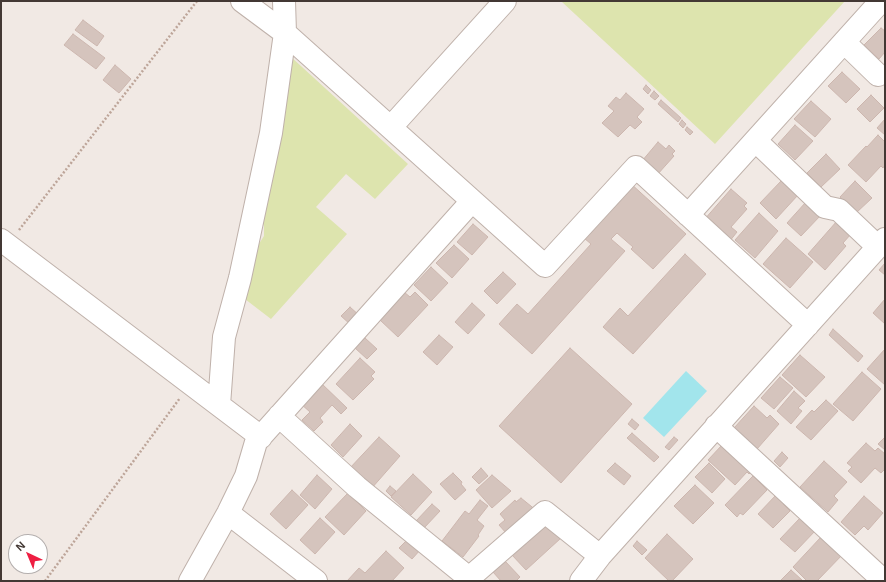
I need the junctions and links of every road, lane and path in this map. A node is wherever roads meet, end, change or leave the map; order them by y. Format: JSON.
{"nodes":[{"id":1,"x":198,"y":1,"type":"edge"},
{"id":2,"x":242,"y":1,"type":"edge"},
{"id":3,"x":284,"y":1,"type":"edge"},
{"id":4,"x":505,"y":1,"type":"edge"},
{"id":5,"x":881,"y":1,"type":"edge"},
{"id":6,"x":285,"y":33,"type":"junction"},
{"id":7,"x":844,"y":42,"type":"junction"},
{"id":8,"x":878,"y":75,"type":"dead end"},
{"id":9,"x":391,"y":127,"type":"junction"},
{"id":10,"x":756,"y":141,"type":"junction"},
{"id":11,"x":472,"y":201,"type":"junction"},
{"id":12,"x":688,"y":215,"type":"junction"},
{"id":13,"x":4,"y":243,"type":"edge"},
{"id":14,"x":881,"y":243,"type":"edge"},
{"id":15,"x":808,"y":325,"type":"junction"},
{"id":16,"x":191,"y":384,"type":"junction"},
{"id":17,"x":219,"y":405,"type":"junction"},
{"id":18,"x":279,"y":416,"type":"junction"},
{"id":19,"x":716,"y":426,"type":"junction"},
{"id":20,"x":261,"y":437,"type":"junction"},
{"id":21,"x":228,"y":513,"type":"junction"},
{"id":22,"x":600,"y":556,"type":"junction"},
{"id":23,"x":874,"y":578,"type":"edge"},
{"id":24,"x":469,"y":580,"type":"edge"},
{"id":25,"x":45,"y":581,"type":"edge"},
{"id":26,"x":190,"y":581,"type":"edge"},
{"id":27,"x":316,"y":581,"type":"edge"},
{"id":28,"x":581,"y":581,"type":"edge"}],
"edges":[{"from":1,"to":13,"type":"path"},
{"from":2,"to":6,"type":"street"},
{"from":3,"to":6,"type":"street"},
{"from":4,"to":9,"type":"street"},
{"from":5,"to":7,"type":"street"},
{"from":6,"to":9,"type":"street"},
{"from":6,"to":17,"type":"street"},
{"from":7,"to":8,"type":"street"},
{"from":7,"to":10,"type":"street"},
{"from":9,"to":11,"type":"street"},
{"from":10,"to":12,"type":"street"},
{"from":10,"to":14,"type":"street"},
{"from":11,"to":12,"type":"street"},
{"from":11,"to":18,"type":"street"},
{"from":12,"to":15,"type":"street"},
{"from":13,"to":16,"type":"street"},
{"from":14,"to":15,"type":"street"},
{"from":15,"to":19,"type":"street"},
{"from":16,"to":17,"type":"street"},
{"from":16,"to":25,"type":"path"},
{"from":17,"to":20,"type":"street"},
{"from":18,"to":20,"type":"street"},
{"from":18,"to":24,"type":"street"},
{"from":19,"to":22,"type":"street"},
{"from":19,"to":23,"type":"street"},
{"from":20,"to":21,"type":"street"},
{"from":21,"to":26,"type":"street"},
{"from":21,"to":27,"type":"street"},
{"from":22,"to":24,"type":"street"},
{"from":22,"to":28,"type":"street"}]}
